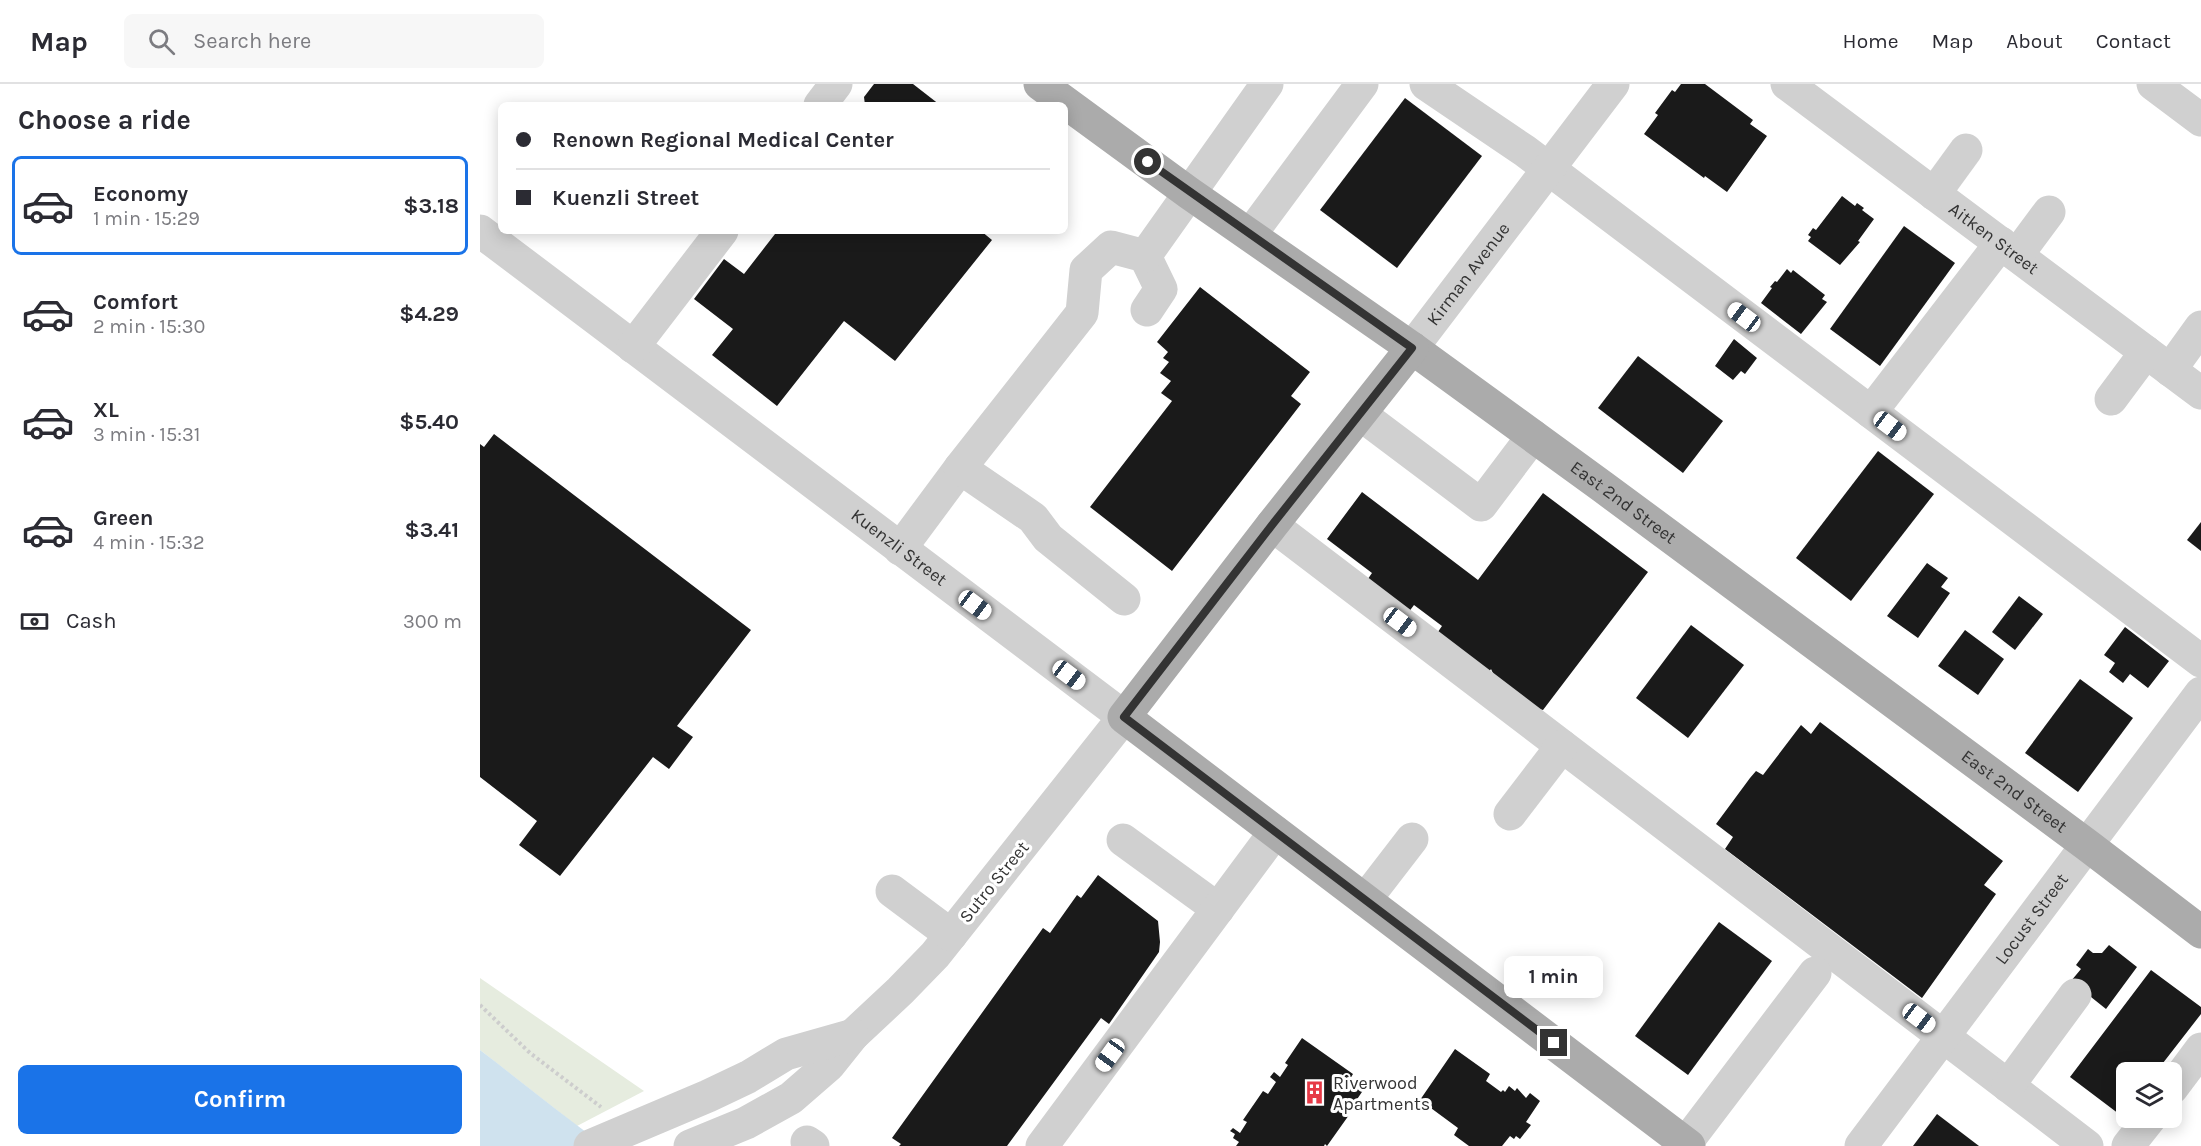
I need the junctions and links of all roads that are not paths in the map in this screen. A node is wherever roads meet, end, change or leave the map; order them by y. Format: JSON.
{"nodes":[{"id":1,"x":836,"y":84,"type":"edge"},
{"id":2,"x":1040,"y":84,"type":"edge"},
{"id":3,"x":1267,"y":84,"type":"edge"},
{"id":4,"x":1362,"y":84,"type":"edge"},
{"id":5,"x":1426,"y":84,"type":"edge"},
{"id":6,"x":1612,"y":84,"type":"edge"},
{"id":7,"x":1787,"y":84,"type":"edge"},
{"id":8,"x":2152,"y":84,"type":"edge"},
{"id":9,"x":822,"y":102,"type":"edge"},
{"id":10,"x":1065,"y":102,"type":"edge"},
{"id":11,"x":2192,"y":103,"type":"edge"},
{"id":12,"x":1068,"y":104,"type":"edge"},
{"id":13,"x":1966,"y":150,"type":"dead end"},
{"id":14,"x":1548,"y":169,"type":"junction"},
{"id":15,"x":1189,"y":193,"type":"junction"},
{"id":16,"x":1934,"y":194,"type":"junction"},
{"id":17,"x":2049,"y":212,"type":"dead end"},
{"id":18,"x":480,"y":231,"type":"edge"},
{"id":19,"x":720,"y":234,"type":"edge"},
{"id":20,"x":1250,"y":235,"type":"junction"},
{"id":21,"x":2009,"y":249,"type":"junction"},
{"id":22,"x":1145,"y":256,"type":"junction"},
{"id":23,"x":1147,"y":310,"type":"dead end"},
{"id":24,"x":2201,"y":327,"type":"edge"},
{"id":25,"x":633,"y":347,"type":"junction"},
{"id":26,"x":1412,"y":348,"type":"junction"},
{"id":27,"x":2158,"y":361,"type":"junction"},
{"id":28,"x":2201,"y":393,"type":"edge"},
{"id":29,"x":2111,"y":399,"type":"dead end"},
{"id":30,"x":1871,"y":412,"type":"junction"},
{"id":31,"x":1360,"y":414,"type":"junction"},
{"id":32,"x":1533,"y":436,"type":"junction"},
{"id":33,"x":960,"y":468,"type":"junction"},
{"id":34,"x":1272,"y":525,"type":"junction"},
{"id":35,"x":900,"y":549,"type":"junction"},
{"id":36,"x":1124,"y":599,"type":"dead end"},
{"id":37,"x":2201,"y":661,"type":"edge"},
{"id":38,"x":2201,"y":693,"type":"edge"},
{"id":39,"x":1124,"y":717,"type":"junction"},
{"id":40,"x":1562,"y":746,"type":"junction"},
{"id":41,"x":1510,"y":814,"type":"dead end"},
{"id":42,"x":1275,"y":832,"type":"junction"},
{"id":43,"x":1412,"y":839,"type":"dead end"},
{"id":44,"x":1123,"y":840,"type":"dead end"},
{"id":45,"x":2087,"y":845,"type":"junction"},
{"id":46,"x":892,"y":891,"type":"dead end"},
{"id":47,"x":1365,"y":900,"type":"junction"},
{"id":48,"x":1218,"y":909,"type":"junction"},
{"id":49,"x":2201,"y":932,"type":"edge"},
{"id":50,"x":951,"y":935,"type":"junction"},
{"id":51,"x":1815,"y":973,"type":"dead end"},
{"id":52,"x":2075,"y":995,"type":"dead end"},
{"id":53,"x":853,"y":1035,"type":"junction"},
{"id":54,"x":1943,"y":1037,"type":"junction"},
{"id":55,"x":2201,"y":1049,"type":"edge"},
{"id":56,"x":2182,"y":1075,"type":"edge"},
{"id":57,"x":2008,"y":1086,"type":"junction"},
{"id":58,"x":2142,"y":1128,"type":"edge"},
{"id":59,"x":1687,"y":1145,"type":"edge"},
{"id":60,"x":591,"y":1146,"type":"edge"},
{"id":61,"x":690,"y":1146,"type":"edge"},
{"id":62,"x":1042,"y":1146,"type":"edge"},
{"id":63,"x":1861,"y":1146,"type":"edge"},
{"id":64,"x":2087,"y":1146,"type":"edge"},
{"id":65,"x":2128,"y":1146,"type":"edge"}],
"edges":[{"from":1,"to":9,"type":"street"},
{"from":2,"to":10,"type":"main road","name":"East 2nd Street"},
{"from":3,"to":15,"type":"street"},
{"from":4,"to":20,"type":"street"},
{"from":5,"to":14,"type":"street"},
{"from":6,"to":14,"type":"street","name":"Kirman Avenue"},
{"from":7,"to":16,"type":"street","name":"Aitken Street"},
{"from":8,"to":11,"type":"street"},
{"from":12,"to":15,"type":"main road","name":"East 2nd Street"},
{"from":13,"to":16,"type":"street"},
{"from":14,"to":26,"type":"street","name":"Kirman Avenue"},
{"from":14,"to":30,"type":"street"},
{"from":15,"to":20,"type":"main road","name":"East 2nd Street"},
{"from":15,"to":22,"type":"street"},
{"from":16,"to":21,"type":"street","name":"Aitken Street"},
{"from":17,"to":21,"type":"street"},
{"from":18,"to":25,"type":"street","name":"Kuenzli Street"},
{"from":19,"to":25,"type":"street"},
{"from":20,"to":26,"type":"main road","name":"East 2nd Street"},
{"from":21,"to":27,"type":"street","name":"Aitken Street"},
{"from":21,"to":30,"type":"street"},
{"from":22,"to":23,"type":"street"},
{"from":22,"to":33,"type":"street"},
{"from":24,"to":27,"type":"street"},
{"from":25,"to":35,"type":"street","name":"Kuenzli Street"},
{"from":26,"to":31,"type":"main road","name":"Kirman Avenue"},
{"from":26,"to":32,"type":"main road","name":"East 2nd Street"},
{"from":27,"to":28,"type":"street","name":"Aitken Street"},
{"from":27,"to":29,"type":"street"},
{"from":30,"to":37,"type":"street"},
{"from":31,"to":32,"type":"street"},
{"from":31,"to":34,"type":"main road","name":"Kirman Avenue"},
{"from":32,"to":45,"type":"main road","name":"East 2nd Street"},
{"from":33,"to":35,"type":"street"},
{"from":33,"to":36,"type":"street"},
{"from":34,"to":39,"type":"main road","name":"Kirman Avenue"},
{"from":34,"to":40,"type":"street"},
{"from":35,"to":39,"type":"street","name":"Kuenzli Street"},
{"from":38,"to":45,"type":"street","name":"Locust Street"},
{"from":39,"to":42,"type":"main road","name":"Kuenzli Street"},
{"from":39,"to":50,"type":"street","name":"Sutro Street"},
{"from":40,"to":41,"type":"street"},
{"from":40,"to":54,"type":"street"},
{"from":42,"to":47,"type":"main road","name":"Kuenzli Street"},
{"from":42,"to":48,"type":"street"},
{"from":43,"to":47,"type":"street"},
{"from":44,"to":48,"type":"street"},
{"from":45,"to":49,"type":"main road","name":"East 2nd Street"},
{"from":45,"to":54,"type":"street","name":"Locust Street"},
{"from":46,"to":50,"type":"street"},
{"from":47,"to":59,"type":"main road","name":"Kuenzli Street"},
{"from":48,"to":62,"type":"street"},
{"from":50,"to":53,"type":"street","name":"Sutro Street"},
{"from":51,"to":59,"type":"street"},
{"from":52,"to":57,"type":"street"},
{"from":53,"to":60,"type":"street","name":"Sutro Street","bridge":true},
{"from":53,"to":61,"type":"street","name":"Sutro Street"},
{"from":54,"to":57,"type":"street"},
{"from":54,"to":63,"type":"street","name":"Locust Street"},
{"from":55,"to":56,"type":"street"},
{"from":57,"to":64,"type":"street"},
{"from":58,"to":65,"type":"street"}]}
